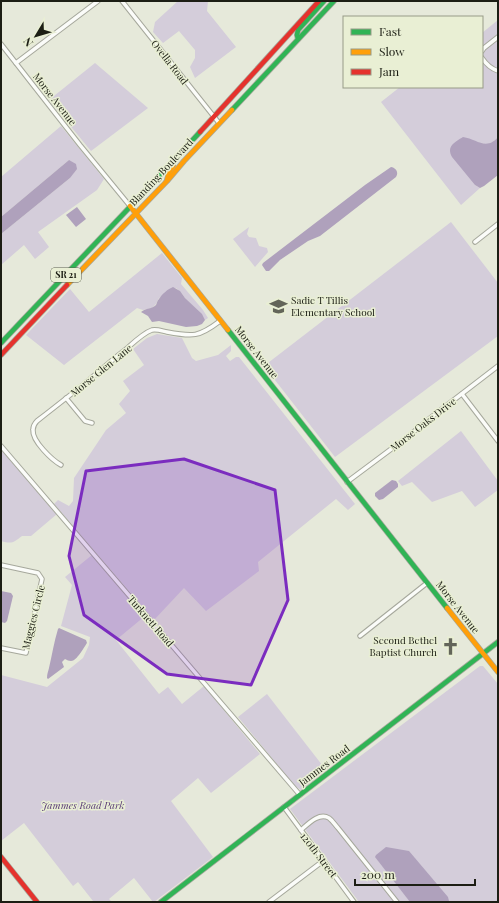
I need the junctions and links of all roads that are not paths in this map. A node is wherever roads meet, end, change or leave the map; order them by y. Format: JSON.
{"nodes":[{"id":1,"x":98,"y":1,"type":"edge"},
{"id":2,"x":122,"y":1,"type":"edge"},
{"id":3,"x":319,"y":1,"type":"edge"},
{"id":4,"x":324,"y":1,"type":"edge"},
{"id":5,"x":334,"y":1,"type":"edge"},
{"id":6,"x":498,"y":37,"type":"edge"},
{"id":7,"x":298,"y":39,"type":"junction"},
{"id":8,"x":1,"y":44,"type":"edge"},
{"id":9,"x":483,"y":50,"type":"edge"},
{"id":10,"x":483,"y":60,"type":"edge"},
{"id":11,"x":16,"y":63,"type":"junction"},
{"id":12,"x":498,"y":71,"type":"edge"},
{"id":13,"x":214,"y":116,"type":"junction"},
{"id":14,"x":219,"y":123,"type":"junction"},
{"id":15,"x":172,"y":161,"type":"junction"},
{"id":16,"x":167,"y":181,"type":"junction"},
{"id":17,"x":130,"y":206,"type":"junction"},
{"id":18,"x":136,"y":213,"type":"junction"},
{"id":19,"x":498,"y":224,"type":"edge"},
{"id":20,"x":475,"y":242,"type":"dead end"},
{"id":21,"x":71,"y":268,"type":"junction"},
{"id":22,"x":78,"y":275,"type":"junction"},
{"id":23,"x":220,"y":321,"type":"junction"},
{"id":24,"x":13,"y":330,"type":"junction"},
{"id":25,"x":19,"y":336,"type":"junction"},
{"id":26,"x":1,"y":343,"type":"edge"},
{"id":27,"x":1,"y":355,"type":"edge"},
{"id":28,"x":498,"y":366,"type":"edge"},
{"id":29,"x":462,"y":394,"type":"junction"},
{"id":30,"x":66,"y":398,"type":"junction"},
{"id":31,"x":92,"y":423,"type":"dead end"},
{"id":32,"x":498,"y":441,"type":"edge"},
{"id":33,"x":1,"y":446,"type":"edge"},
{"id":34,"x":61,"y":465,"type":"dead end"},
{"id":35,"x":347,"y":482,"type":"junction"},
{"id":36,"x":1,"y":565,"type":"edge"},
{"id":37,"x":427,"y":583,"type":"junction"},
{"id":38,"x":360,"y":636,"type":"dead end"},
{"id":39,"x":498,"y":642,"type":"edge"},
{"id":40,"x":1,"y":648,"type":"edge"},
{"id":41,"x":483,"y":654,"type":"junction"},
{"id":42,"x":498,"y":672,"type":"edge"},
{"id":43,"x":300,"y":795,"type":"junction"},
{"id":44,"x":284,"y":807,"type":"junction"},
{"id":45,"x":301,"y":830,"type":"junction"},
{"id":46,"x":1,"y":857,"type":"edge"},
{"id":47,"x":323,"y":860,"type":"junction"},
{"id":48,"x":36,"y":902,"type":"edge"},
{"id":49,"x":161,"y":902,"type":"edge"},
{"id":50,"x":269,"y":902,"type":"edge"},
{"id":51,"x":354,"y":902,"type":"edge"},
{"id":52,"x":397,"y":902,"type":"edge"}],
"edges":[{"from":1,"to":11,"type":"street"},
{"from":2,"to":13,"type":"street","name":"Ovella Road"},
{"from":3,"to":13,"type":"street","name":"Blanding Boulevard","number":"SR 21"},
{"from":4,"to":7,"type":"street"},
{"from":5,"to":7,"type":"street","name":"Blanding Boulevard","number":"SR 21"},
{"from":6,"to":9,"type":"street"},
{"from":7,"to":14,"type":"street","name":"Blanding Boulevard","number":"SR 21"},
{"from":8,"to":11,"type":"street","name":"Morse Avenue"},
{"from":10,"to":12,"type":"street"},
{"from":11,"to":17,"type":"street","name":"Morse Avenue"},
{"from":13,"to":14,"type":"street","name":"Ovella Road"},
{"from":13,"to":15,"type":"street","name":"Blanding Boulevard","number":"SR 21"},
{"from":14,"to":16,"type":"street","name":"Blanding Boulevard","number":"SR 21"},
{"from":15,"to":16,"type":"street"},
{"from":15,"to":17,"type":"street","name":"Blanding Boulevard","number":"SR 21"},
{"from":16,"to":18,"type":"street","name":"Blanding Boulevard","number":"SR 21"},
{"from":17,"to":18,"type":"street","name":"Morse Avenue"},
{"from":17,"to":21,"type":"street","name":"Blanding Boulevard","number":"SR 21"},
{"from":18,"to":22,"type":"street","name":"Blanding Boulevard","number":"SR 21"},
{"from":18,"to":23,"type":"street","name":"Morse Avenue"},
{"from":19,"to":20,"type":"street"},
{"from":21,"to":22,"type":"street"},
{"from":21,"to":24,"type":"street","name":"Blanding Boulevard","number":"SR 21"},
{"from":22,"to":25,"type":"street","name":"Blanding Boulevard","number":"SR 21"},
{"from":23,"to":30,"type":"street","name":"Morse Glen Lane"},
{"from":23,"to":35,"type":"street","name":"Morse Avenue"},
{"from":24,"to":25,"type":"street"},
{"from":24,"to":26,"type":"street","name":"Blanding Boulevard","number":"SR 21"},
{"from":25,"to":27,"type":"street","name":"Blanding Boulevard","number":"SR 21"},
{"from":28,"to":29,"type":"street","name":"Morse Oaks Drive"},
{"from":29,"to":32,"type":"street"},
{"from":29,"to":35,"type":"street","name":"Morse Oaks Drive"},
{"from":30,"to":31,"type":"street"},
{"from":30,"to":34,"type":"street","name":"Morse Glen Lane"},
{"from":33,"to":43,"type":"street","name":"Turknett Road"},
{"from":35,"to":37,"type":"street","name":"Morse Avenue"},
{"from":36,"to":40,"type":"street","name":"Maggies Circle"},
{"from":37,"to":38,"type":"street"},
{"from":37,"to":41,"type":"street","name":"Morse Avenue"},
{"from":39,"to":41,"type":"street","name":"Jammes Road"},
{"from":41,"to":42,"type":"street","name":"Morse Avenue"},
{"from":41,"to":43,"type":"street","name":"Jammes Road"},
{"from":43,"to":44,"type":"street","name":"Jammes Road"},
{"from":44,"to":45,"type":"street","name":"120th Street"},
{"from":44,"to":49,"type":"street","name":"Jammes Road"},
{"from":45,"to":47,"type":"street","name":"120th Street"},
{"from":45,"to":52,"type":"street"},
{"from":46,"to":48,"type":"street"},
{"from":47,"to":50,"type":"street"},
{"from":47,"to":51,"type":"street","name":"120th Street"}]}
